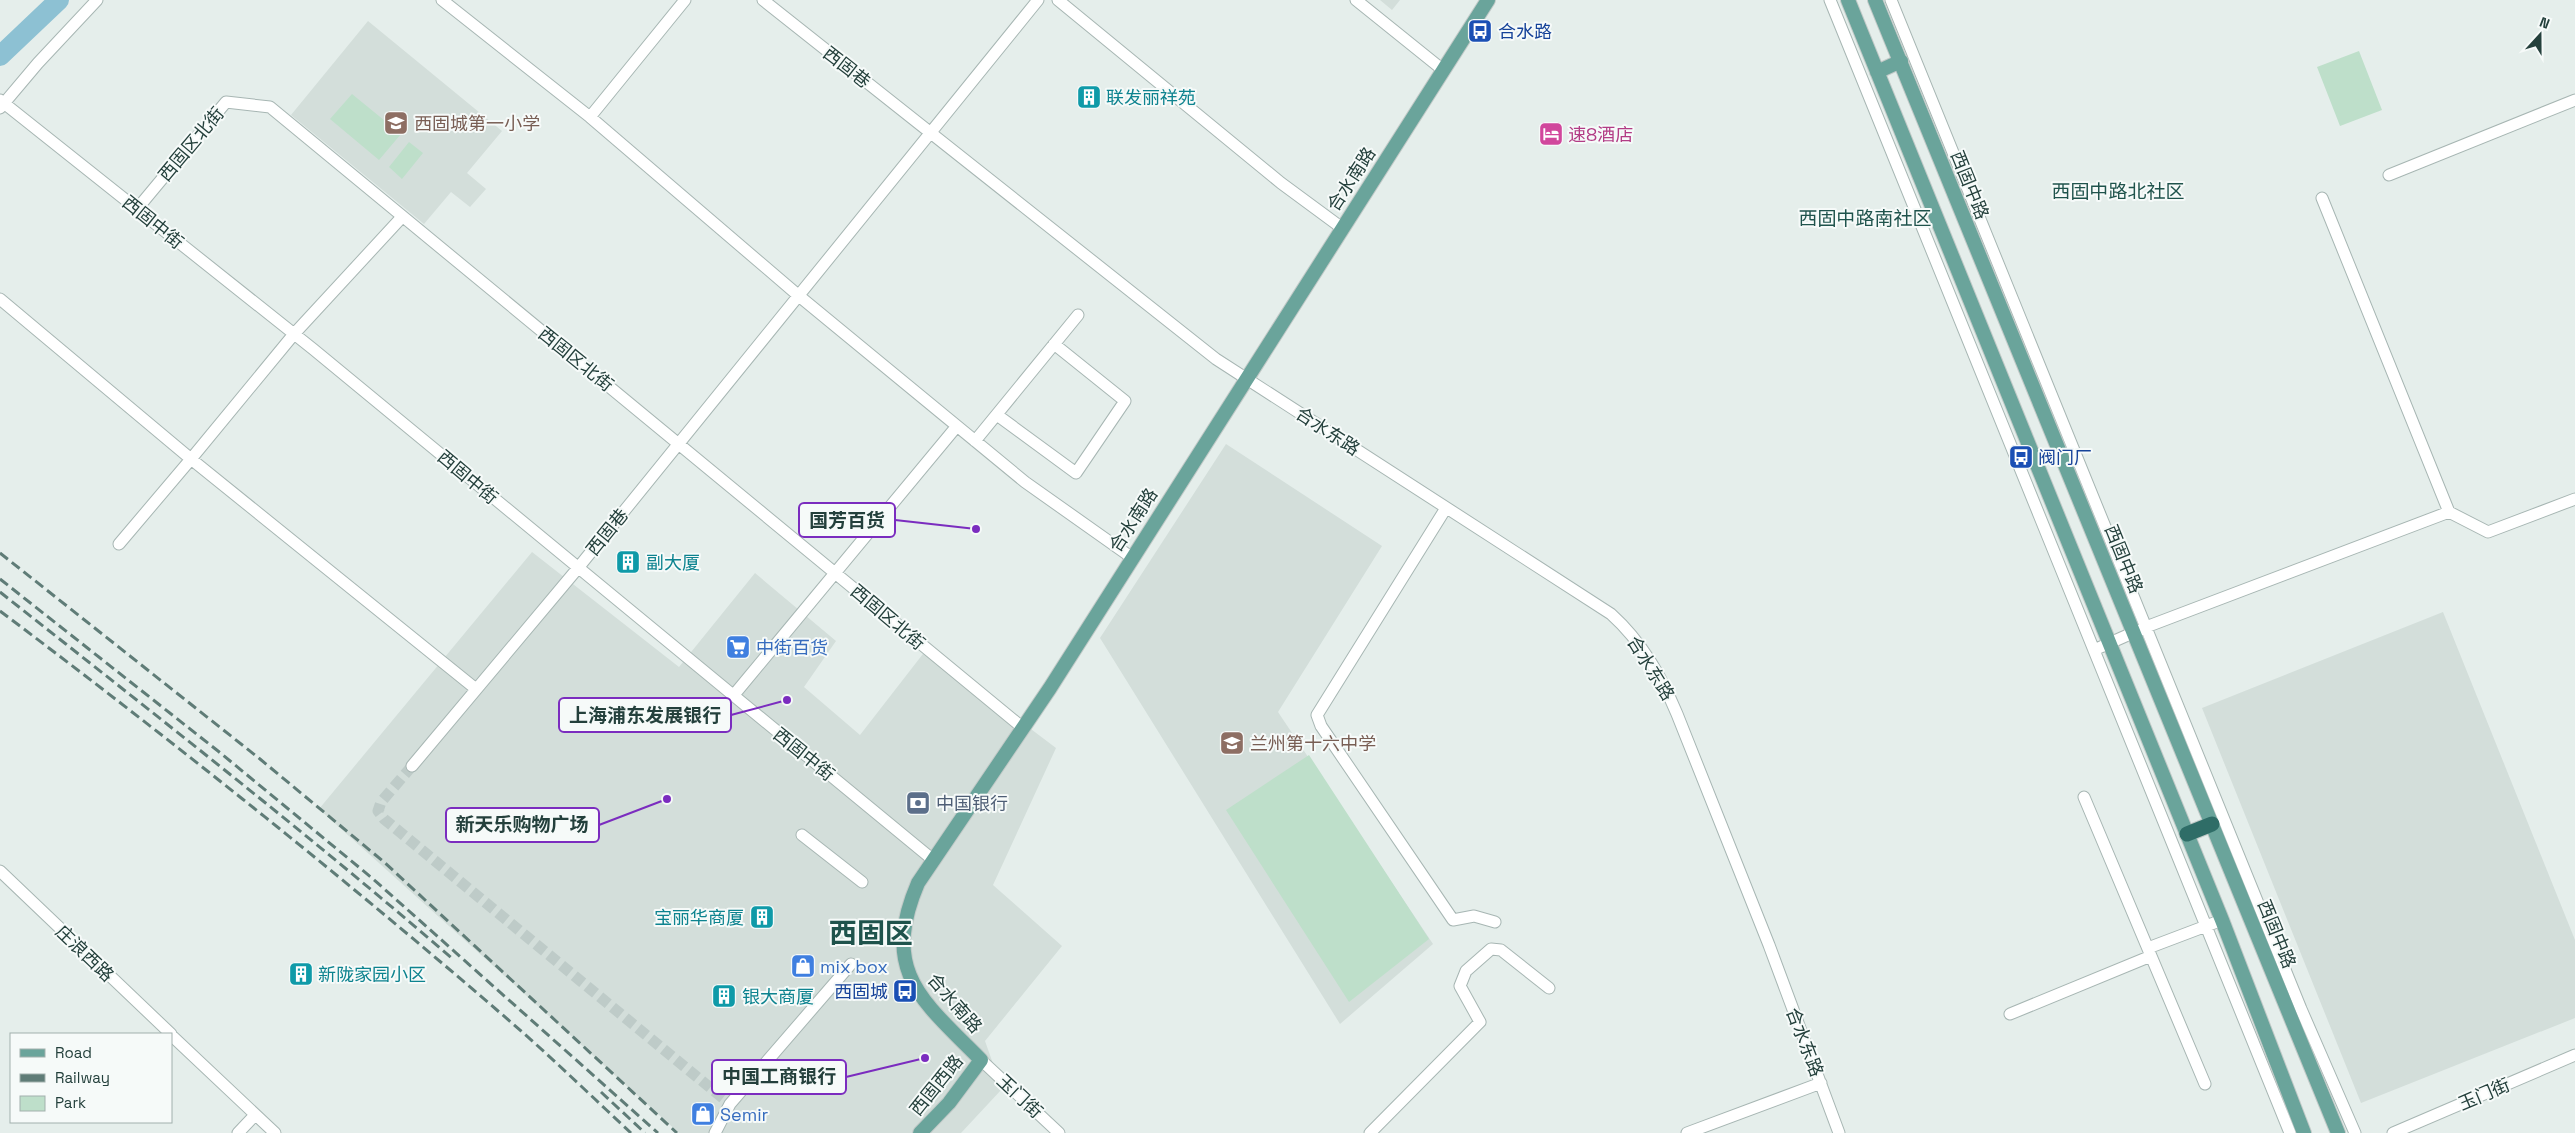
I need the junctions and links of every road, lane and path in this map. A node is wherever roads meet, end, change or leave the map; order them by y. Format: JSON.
{"nodes":[{"id":1,"x":97,"y":0,"type":"edge"},
{"id":2,"x":442,"y":0,"type":"edge"},
{"id":3,"x":685,"y":0,"type":"edge"},
{"id":4,"x":763,"y":0,"type":"edge"},
{"id":5,"x":1038,"y":0,"type":"edge"},
{"id":6,"x":1058,"y":0,"type":"edge"},
{"id":7,"x":1356,"y":0,"type":"edge"},
{"id":8,"x":1488,"y":0,"type":"edge"},
{"id":9,"x":1830,"y":0,"type":"edge"},
{"id":10,"x":1848,"y":0,"type":"edge"},
{"id":11,"x":1875,"y":0,"type":"edge"},
{"id":12,"x":1891,"y":0,"type":"edge"},
{"id":13,"x":1901,"y":61,"type":"junction"},
{"id":14,"x":1443,"y":70,"type":"junction"},
{"id":15,"x":1877,"y":72,"type":"junction"},
{"id":16,"x":2575,"y":100,"type":"edge"},
{"id":17,"x":2,"y":104,"type":"edge"},
{"id":18,"x":590,"y":117,"type":"junction"},
{"id":19,"x":931,"y":133,"type":"junction"},
{"id":20,"x":2389,"y":175,"type":"dead end"},
{"id":21,"x":2322,"y":198,"type":"dead end"},
{"id":22,"x":137,"y":209,"type":"junction"},
{"id":23,"x":402,"y":217,"type":"junction"},
{"id":24,"x":1342,"y":228,"type":"junction"},
{"id":25,"x":799,"y":296,"type":"junction"},
{"id":26,"x":0,"y":299,"type":"edge"},
{"id":27,"x":1078,"y":314,"type":"dead end"},
{"id":28,"x":294,"y":334,"type":"junction"},
{"id":29,"x":1054,"y":344,"type":"junction"},
{"id":30,"x":1246,"y":378,"type":"junction"},
{"id":31,"x":997,"y":414,"type":"junction"},
{"id":32,"x":957,"y":426,"type":"junction"},
{"id":33,"x":975,"y":441,"type":"junction"},
{"id":34,"x":679,"y":443,"type":"junction"},
{"id":35,"x":191,"y":459,"type":"junction"},
{"id":36,"x":2575,"y":499,"type":"edge"},
{"id":37,"x":1446,"y":508,"type":"junction"},
{"id":38,"x":2449,"y":512,"type":"junction"},
{"id":39,"x":119,"y":544,"type":"dead end"},
{"id":40,"x":1131,"y":558,"type":"junction"},
{"id":41,"x":578,"y":568,"type":"junction"},
{"id":42,"x":835,"y":572,"type":"junction"},
{"id":43,"x":2140,"y":629,"type":"junction"},
{"id":44,"x":2109,"y":642,"type":"junction"},
{"id":45,"x":2094,"y":650,"type":"junction"},
{"id":46,"x":476,"y":689,"type":"junction"},
{"id":47,"x":733,"y":696,"type":"junction"},
{"id":48,"x":1023,"y":728,"type":"junction"},
{"id":49,"x":412,"y":766,"type":"tunnel mouth"},
{"id":50,"x":2084,"y":796,"type":"dead end"},
{"id":51,"x":2212,"y":824,"type":"junction"},
{"id":52,"x":2187,"y":834,"type":"junction"},
{"id":53,"x":802,"y":835,"type":"dead end"},
{"id":54,"x":932,"y":859,"type":"junction"},
{"id":55,"x":0,"y":872,"type":"edge"},
{"id":56,"x":862,"y":882,"type":"dead end"},
{"id":57,"x":2222,"y":920,"type":"junction"},
{"id":58,"x":1495,"y":922,"type":"dead end"},
{"id":59,"x":2207,"y":926,"type":"junction"},
{"id":60,"x":2150,"y":952,"type":"junction"},
{"id":61,"x":851,"y":964,"type":"dead end"},
{"id":62,"x":1549,"y":988,"type":"dead end"},
{"id":63,"x":2010,"y":1014,"type":"dead end"},
{"id":64,"x":169,"y":1033,"type":"edge"},
{"id":65,"x":172,"y":1036,"type":"edge"},
{"id":66,"x":2575,"y":1055,"type":"edge"},
{"id":67,"x":981,"y":1060,"type":"junction"},
{"id":68,"x":1821,"y":1083,"type":"junction"},
{"id":69,"x":2206,"y":1084,"type":"dead end"},
{"id":70,"x":256,"y":1115,"type":"junction"},
{"id":71,"x":238,"y":1133,"type":"edge"},
{"id":72,"x":275,"y":1133,"type":"edge"},
{"id":73,"x":715,"y":1133,"type":"edge"},
{"id":74,"x":920,"y":1133,"type":"edge"},
{"id":75,"x":1058,"y":1133,"type":"edge"},
{"id":76,"x":1370,"y":1133,"type":"edge"},
{"id":77,"x":1687,"y":1133,"type":"edge"},
{"id":78,"x":1839,"y":1133,"type":"edge"},
{"id":79,"x":2290,"y":1133,"type":"edge"},
{"id":80,"x":2304,"y":1133,"type":"edge"},
{"id":81,"x":2338,"y":1133,"type":"edge"},
{"id":82,"x":2355,"y":1133,"type":"edge"},
{"id":83,"x":2393,"y":1133,"type":"edge"}],
"edges":[{"from":1,"to":17,"type":"street"},
{"from":2,"to":18,"type":"street"},
{"from":3,"to":18,"type":"street"},
{"from":4,"to":19,"type":"street","name":"西固巷"},
{"from":5,"to":19,"type":"street","name":"西固巷"},
{"from":6,"to":24,"type":"street"},
{"from":7,"to":14,"type":"street"},
{"from":8,"to":14,"type":"main road","name":"合水南路"},
{"from":9,"to":45,"type":"street"},
{"from":10,"to":15,"type":"main road"},
{"from":11,"to":13,"type":"main road","name":"西固中路"},
{"from":12,"to":43,"type":"street"},
{"from":13,"to":15,"type":"main road"},
{"from":13,"to":43,"type":"main road","name":"西固中路"},
{"from":14,"to":24,"type":"main road","name":"合水南路"},
{"from":15,"to":44,"type":"main road"},
{"from":16,"to":20,"type":"street"},
{"from":17,"to":22,"type":"street","name":"西固中街"},
{"from":18,"to":25,"type":"street"},
{"from":19,"to":25,"type":"street","name":"西固巷"},
{"from":19,"to":30,"type":"street","name":"合水东路"},
{"from":21,"to":38,"type":"street"},
{"from":22,"to":23,"type":"street","name":"西固区北街"},
{"from":22,"to":28,"type":"street","name":"西固中街"},
{"from":23,"to":28,"type":"street"},
{"from":23,"to":34,"type":"street","name":"西固区北街"},
{"from":24,"to":30,"type":"main road","name":"合水南路"},
{"from":25,"to":32,"type":"street"},
{"from":25,"to":34,"type":"street","name":"西固巷"},
{"from":26,"to":35,"type":"street"},
{"from":27,"to":29,"type":"street"},
{"from":28,"to":35,"type":"street"},
{"from":28,"to":41,"type":"street","name":"西固中街"},
{"from":29,"to":31,"type":"street"},
{"from":29,"to":31,"type":"street"},
{"from":30,"to":37,"type":"street","name":"合水东路"},
{"from":30,"to":40,"type":"main road","name":"合水南路"},
{"from":31,"to":33,"type":"street"},
{"from":32,"to":33,"type":"street"},
{"from":32,"to":42,"type":"street"},
{"from":33,"to":40,"type":"street"},
{"from":34,"to":41,"type":"street","name":"西固巷"},
{"from":34,"to":42,"type":"street","name":"西固区北街"},
{"from":35,"to":39,"type":"street"},
{"from":35,"to":46,"type":"street"},
{"from":36,"to":38,"type":"street"},
{"from":37,"to":58,"type":"street"},
{"from":37,"to":68,"type":"street","name":"合水东路"},
{"from":38,"to":43,"type":"street"},
{"from":40,"to":48,"type":"main road","name":"合水南路"},
{"from":41,"to":46,"type":"street","name":"西固巷"},
{"from":41,"to":47,"type":"street","name":"西固中街"},
{"from":42,"to":47,"type":"street"},
{"from":42,"to":48,"type":"street","name":"西固区北街"},
{"from":43,"to":44,"type":"street"},
{"from":43,"to":51,"type":"main road","name":"西固中路"},
{"from":43,"to":82,"type":"street"},
{"from":44,"to":45,"type":"street"},
{"from":44,"to":52,"type":"main road"},
{"from":45,"to":59,"type":"street"},
{"from":46,"to":49,"type":"street","name":"西固巷"},
{"from":47,"to":54,"type":"street","name":"西固中街"},
{"from":48,"to":54,"type":"main road","name":"合水南路"},
{"from":50,"to":60,"type":"street"},
{"from":51,"to":52,"type":"highway"},
{"from":51,"to":81,"type":"main road","name":"西固中路"},
{"from":52,"to":57,"type":"main road"},
{"from":53,"to":56,"type":"street"},
{"from":54,"to":67,"type":"main road","name":"合水南路"},
{"from":55,"to":64,"type":"street","name":"庄浪西路"},
{"from":57,"to":59,"type":"street"},
{"from":57,"to":80,"type":"main road"},
{"from":59,"to":60,"type":"street"},
{"from":59,"to":79,"type":"street"},
{"from":60,"to":63,"type":"street"},
{"from":60,"to":69,"type":"street"},
{"from":61,"to":73,"type":"street"},
{"from":62,"to":76,"type":"street"},
{"from":65,"to":70,"type":"street","name":"庄浪西路"},
{"from":66,"to":83,"type":"street","name":"玉门街"},
{"from":67,"to":74,"type":"main road","name":"西固西路"},
{"from":67,"to":75,"type":"street","name":"玉门街"},
{"from":68,"to":77,"type":"street"},
{"from":68,"to":78,"type":"street","name":"合水东路"},
{"from":70,"to":71,"type":"street"},
{"from":70,"to":72,"type":"street","name":"庄浪西路"}]}
